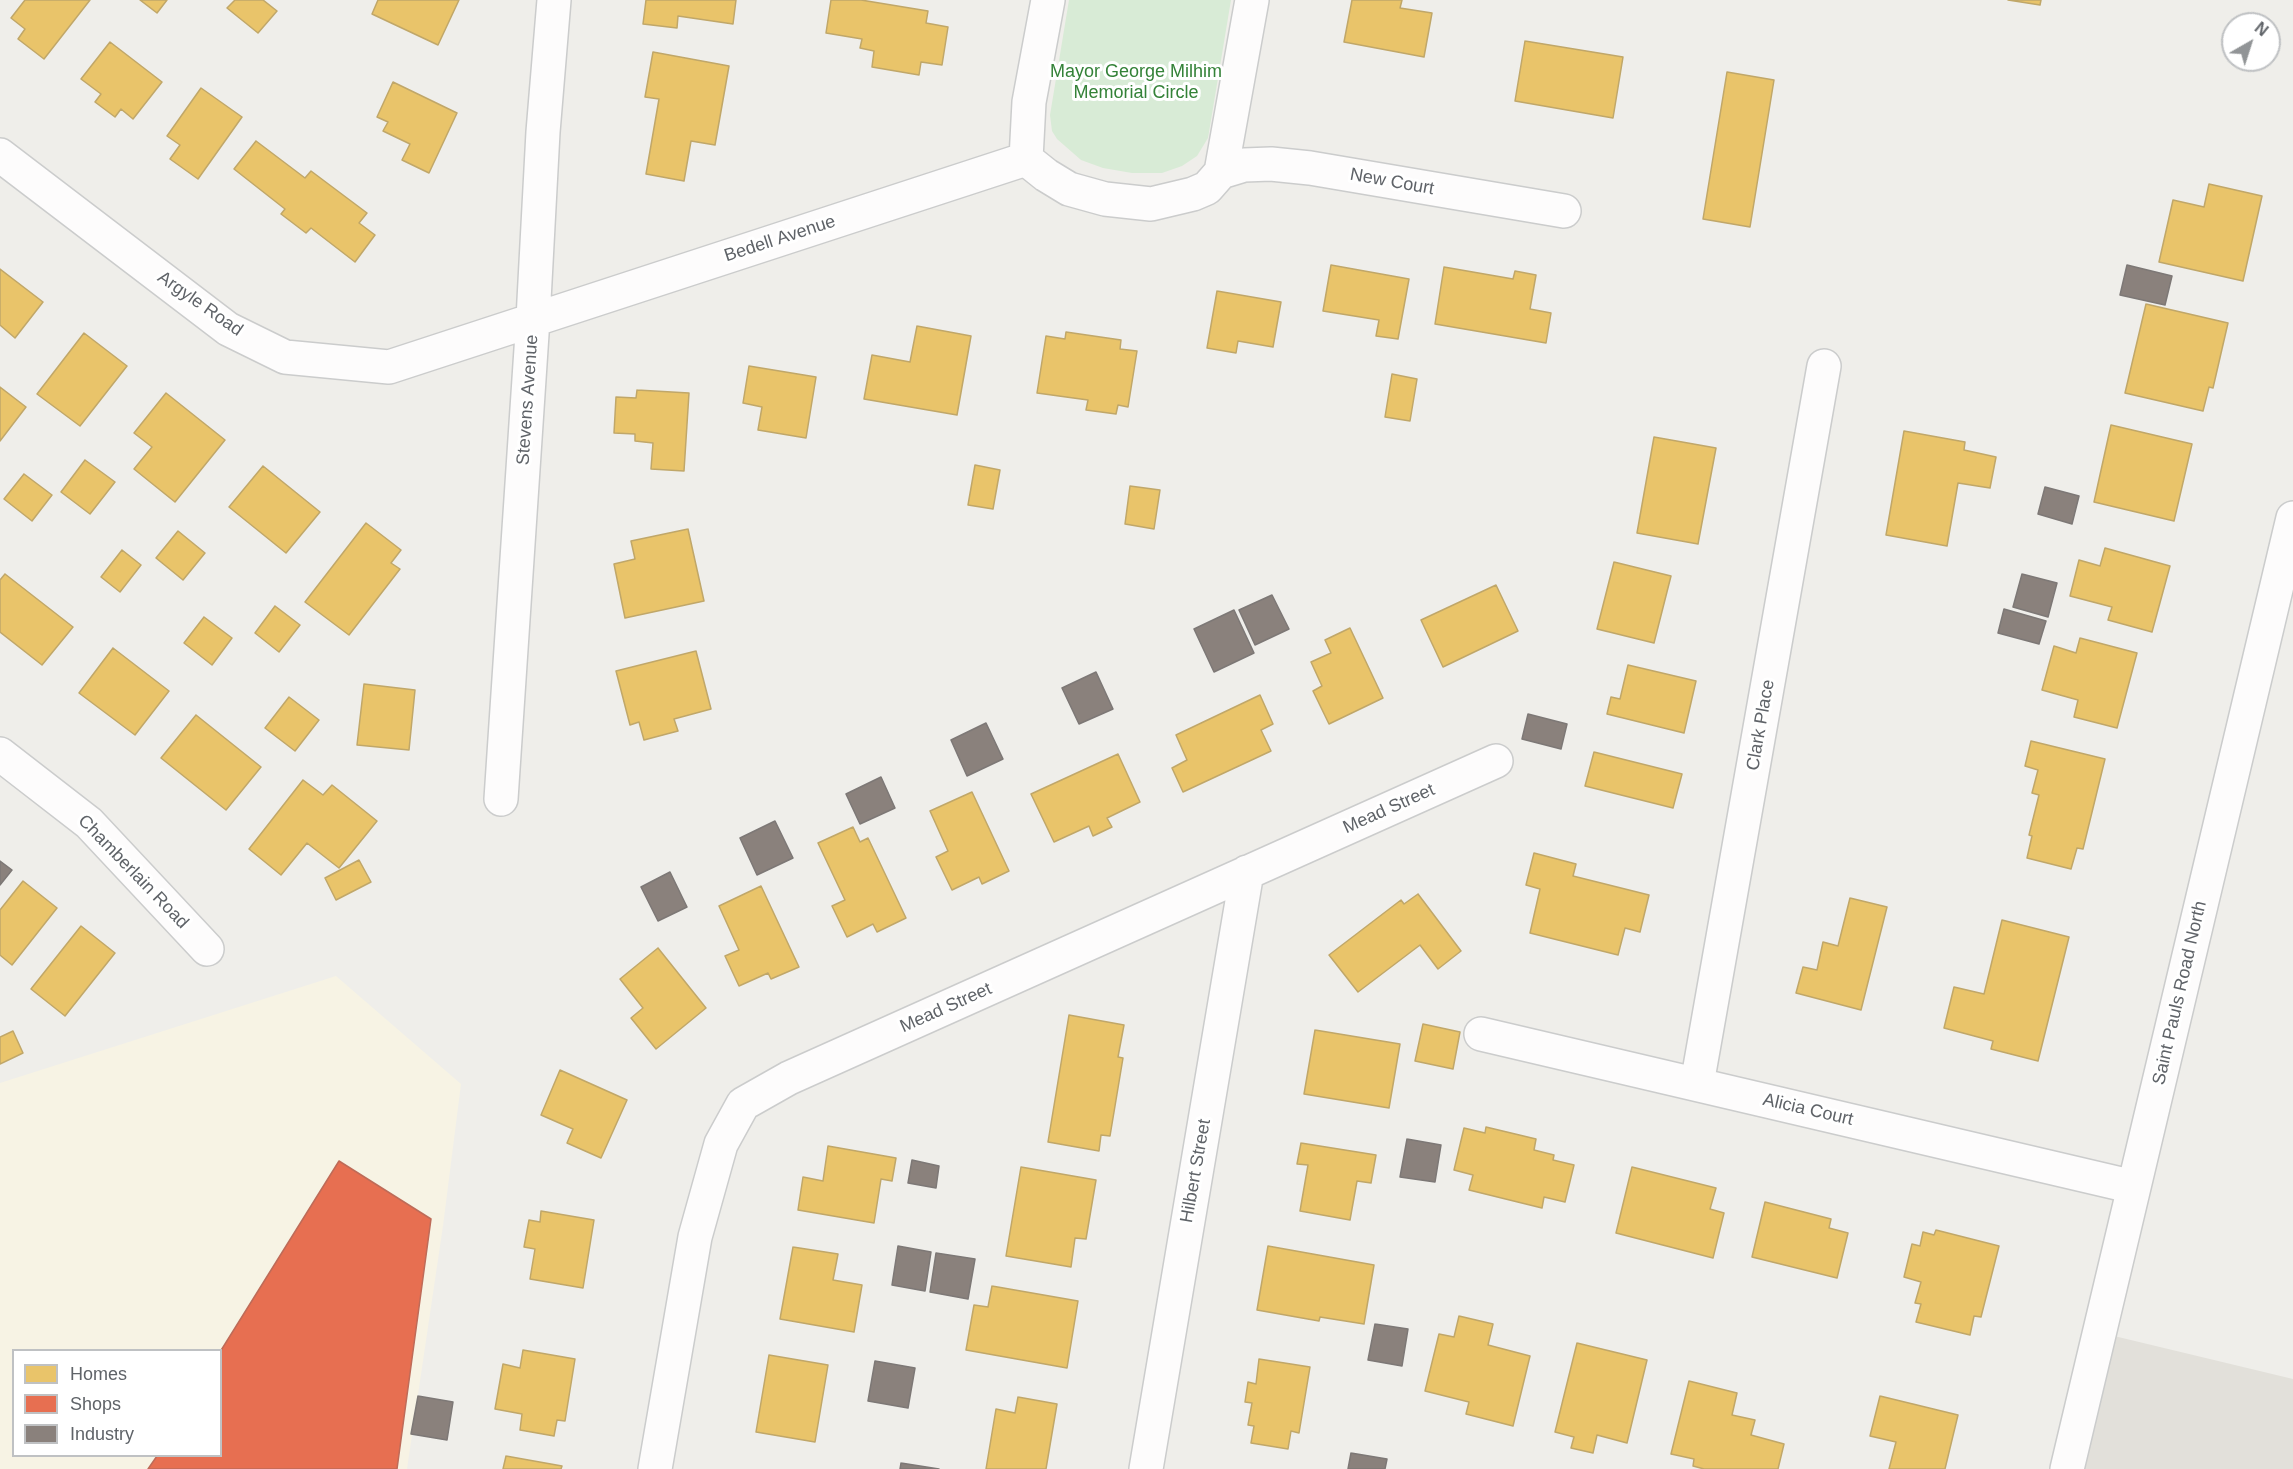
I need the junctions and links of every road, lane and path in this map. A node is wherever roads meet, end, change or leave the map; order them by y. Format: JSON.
{"nodes":[{"id":1,"x":554,"y":0,"type":"edge"},
{"id":2,"x":1048,"y":0,"type":"edge"},
{"id":3,"x":1252,"y":0,"type":"edge"},
{"id":4,"x":0,"y":155,"type":"edge"},
{"id":5,"x":1026,"y":159,"type":"junction"},
{"id":6,"x":1221,"y":172,"type":"junction"},
{"id":7,"x":1564,"y":211,"type":"dead end"},
{"id":8,"x":533,"y":319,"type":"junction"},
{"id":9,"x":1824,"y":366,"type":"dead end"},
{"id":10,"x":2293,"y":518,"type":"edge"},
{"id":11,"x":0,"y":754,"type":"edge"},
{"id":12,"x":1496,"y":761,"type":"dead end"},
{"id":13,"x":501,"y":799,"type":"dead end"},
{"id":14,"x":1247,"y":872,"type":"junction"},
{"id":15,"x":207,"y":949,"type":"dead end"},
{"id":16,"x":1481,"y":1034,"type":"dead end"},
{"id":17,"x":1697,"y":1084,"type":"junction"},
{"id":18,"x":2134,"y":1187,"type":"junction"},
{"id":19,"x":655,"y":1469,"type":"edge"},
{"id":20,"x":1146,"y":1469,"type":"edge"},
{"id":21,"x":2067,"y":1469,"type":"edge"}],
"edges":[{"from":1,"to":8,"type":"street","name":"Stevens Avenue"},
{"from":2,"to":5,"type":"street"},
{"from":3,"to":6,"type":"street"},
{"from":4,"to":8,"type":"street","name":"Argyle Road"},
{"from":5,"to":6,"type":"street"},
{"from":5,"to":8,"type":"street","name":"Bedell Avenue"},
{"from":6,"to":7,"type":"street","name":"New Court"},
{"from":8,"to":13,"type":"street","name":"Stevens Avenue"},
{"from":9,"to":17,"type":"street","name":"Clark Place"},
{"from":10,"to":18,"type":"street","name":"Saint Pauls Road North"},
{"from":11,"to":15,"type":"street","name":"Chamberlain Road"},
{"from":12,"to":14,"type":"street","name":"Mead Street"},
{"from":14,"to":19,"type":"street","name":"Mead Street"},
{"from":14,"to":20,"type":"street","name":"Hilbert Street"},
{"from":16,"to":17,"type":"street","name":"Alicia Court"},
{"from":17,"to":18,"type":"street","name":"Alicia Court"},
{"from":18,"to":21,"type":"street","name":"Saint Pauls Road North"}]}
